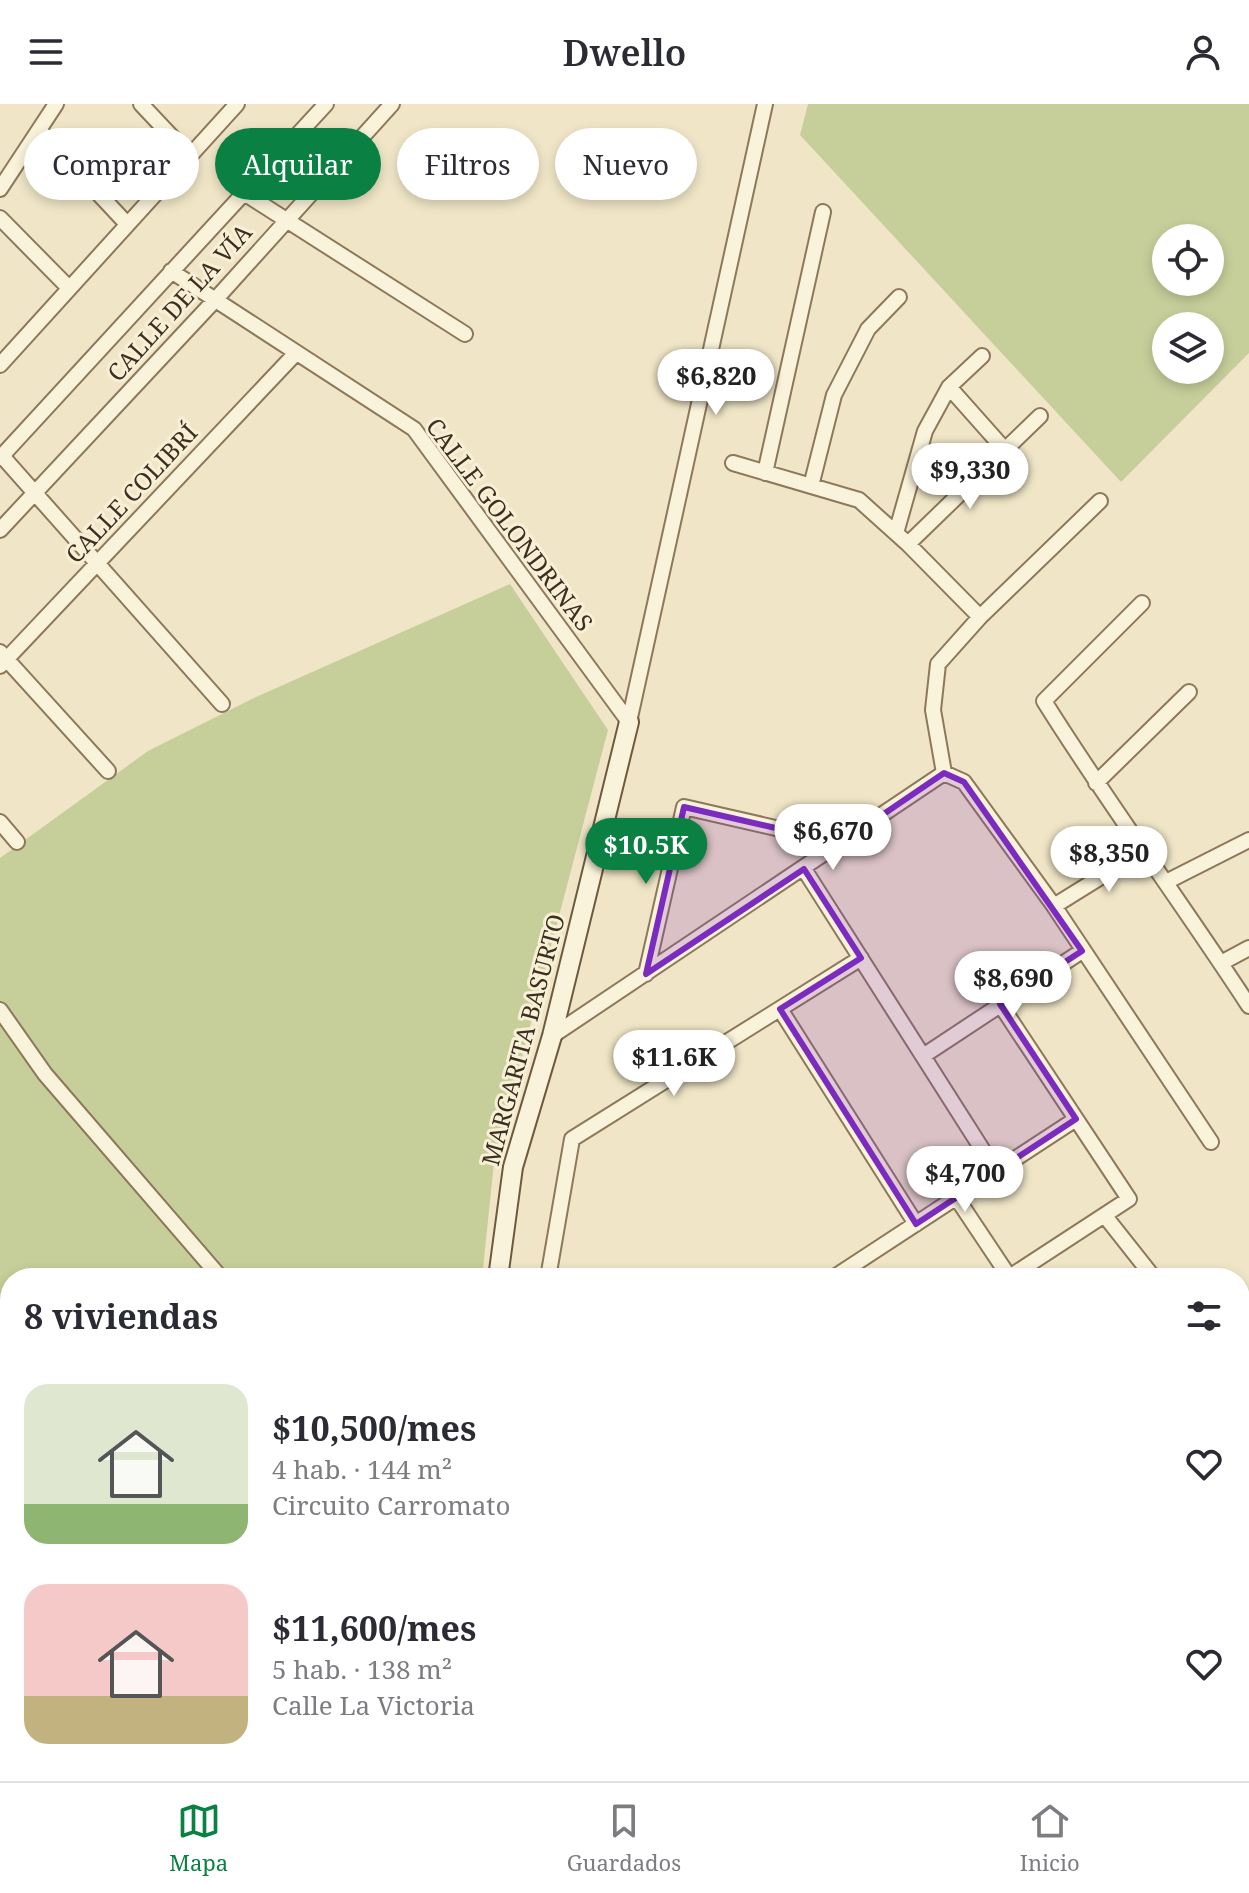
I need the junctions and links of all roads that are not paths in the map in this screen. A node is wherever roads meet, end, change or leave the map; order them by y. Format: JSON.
{"nodes":[{"id":1,"x":56,"y":104,"type":"edge"},
{"id":2,"x":141,"y":104,"type":"edge"},
{"id":3,"x":237,"y":104,"type":"edge"},
{"id":4,"x":326,"y":104,"type":"edge"},
{"id":5,"x":392,"y":104,"type":"edge"},
{"id":6,"x":765,"y":104,"type":"edge"},
{"id":7,"x":40,"y":128,"type":"edge"},
{"id":8,"x":164,"y":128,"type":"edge"},
{"id":9,"x":304,"y":128,"type":"edge"},
{"id":10,"x":199,"y":144,"type":"edge"},
{"id":11,"x":24,"y":153,"type":"edge"},
{"id":12,"x":0,"y":189,"type":"edge"},
{"id":13,"x":105,"y":200,"type":"edge"},
{"id":14,"x":149,"y":200,"type":"edge"},
{"id":15,"x":237,"y":200,"type":"edge"},
{"id":16,"x":255,"y":200,"type":"edge"},
{"id":17,"x":823,"y":212,"type":"dead end"},
{"id":18,"x":0,"y":218,"type":"edge"},
{"id":19,"x":285,"y":220,"type":"junction"},
{"id":20,"x":127,"y":224,"type":"junction"},
{"id":21,"x":171,"y":271,"type":"junction"},
{"id":22,"x":69,"y":288,"type":"junction"},
{"id":23,"x":899,"y":297,"type":"dead end"},
{"id":24,"x":215,"y":300,"type":"junction"},
{"id":25,"x":465,"y":334,"type":"dead end"},
{"id":26,"x":296,"y":353,"type":"junction"},
{"id":27,"x":982,"y":356,"type":"dead end"},
{"id":28,"x":1,"y":363,"type":"edge"},
{"id":29,"x":949,"y":387,"type":"junction"},
{"id":30,"x":1040,"y":416,"type":"dead end"},
{"id":31,"x":1005,"y":450,"type":"junction"},
{"id":32,"x":1,"y":457,"type":"edge"},
{"id":33,"x":733,"y":463,"type":"dead end"},
{"id":34,"x":765,"y":473,"type":"junction"},
{"id":35,"x":811,"y":486,"type":"junction"},
{"id":36,"x":34,"y":492,"type":"junction"},
{"id":37,"x":1100,"y":501,"type":"dead end"},
{"id":38,"x":0,"y":530,"type":"edge"},
{"id":39,"x":896,"y":533,"type":"junction"},
{"id":40,"x":908,"y":544,"type":"junction"},
{"id":41,"x":97,"y":563,"type":"junction"},
{"id":42,"x":1142,"y":603,"type":"dead end"},
{"id":43,"x":980,"y":617,"type":"junction"},
{"id":44,"x":2,"y":659,"type":"edge"},
{"id":45,"x":1189,"y":692,"type":"dead end"},
{"id":46,"x":222,"y":704,"type":"dead end"},
{"id":47,"x":629,"y":722,"type":"junction"},
{"id":48,"x":108,"y":771,"type":"dead end"},
{"id":49,"x":944,"y":773,"type":"junction"},
{"id":50,"x":1096,"y":783,"type":"junction"},
{"id":51,"x":0,"y":822,"type":"edge"},
{"id":52,"x":1249,"y":840,"type":"edge"},
{"id":53,"x":17,"y":842,"type":"dead end"},
{"id":54,"x":841,"y":843,"type":"junction"},
{"id":55,"x":1144,"y":850,"type":"junction"},
{"id":56,"x":804,"y":869,"type":"junction"},
{"id":57,"x":1166,"y":882,"type":"junction"},
{"id":58,"x":1054,"y":906,"type":"junction"},
{"id":59,"x":1249,"y":948,"type":"edge"},
{"id":60,"x":1082,"y":951,"type":"junction"},
{"id":61,"x":861,"y":958,"type":"junction"},
{"id":62,"x":1221,"y":963,"type":"junction"},
{"id":63,"x":646,"y":974,"type":"junction"},
{"id":64,"x":1000,"y":1004,"type":"junction"},
{"id":65,"x":1249,"y":1006,"type":"edge"},
{"id":66,"x":780,"y":1009,"type":"junction"},
{"id":67,"x":0,"y":1010,"type":"edge"},
{"id":68,"x":552,"y":1036,"type":"junction"},
{"id":69,"x":923,"y":1056,"type":"junction"},
{"id":70,"x":1076,"y":1119,"type":"junction"},
{"id":71,"x":1211,"y":1142,"type":"dead end"},
{"id":72,"x":996,"y":1171,"type":"junction"},
{"id":73,"x":956,"y":1197,"type":"junction"},
{"id":74,"x":1105,"y":1216,"type":"junction"},
{"id":75,"x":916,"y":1224,"type":"junction"},
{"id":76,"x":212,"y":1268,"type":"edge"},
{"id":77,"x":499,"y":1268,"type":"edge"},
{"id":78,"x":550,"y":1268,"type":"edge"},
{"id":79,"x":848,"y":1268,"type":"edge"},
{"id":80,"x":1002,"y":1268,"type":"edge"},
{"id":81,"x":1024,"y":1268,"type":"edge"},
{"id":82,"x":1146,"y":1268,"type":"edge"}],
"edges":[{"from":1,"to":7,"type":"street"},
{"from":2,"to":8,"type":"street"},
{"from":3,"to":10,"type":"street"},
{"from":4,"to":9,"type":"street","name":"CALLE DE LA VÍA"},
{"from":5,"to":19,"type":"street","name":"CALLE DE LA VÍA"},
{"from":6,"to":47,"type":"street"},
{"from":11,"to":12,"type":"street"},
{"from":13,"to":20,"type":"street"},
{"from":14,"to":20,"type":"street"},
{"from":15,"to":21,"type":"street","name":"CALLE DE LA VÍA"},
{"from":16,"to":19,"type":"street"},
{"from":17,"to":34,"type":"street"},
{"from":18,"to":22,"type":"street"},
{"from":19,"to":24,"type":"street","name":"CALLE DE LA VÍA"},
{"from":19,"to":25,"type":"street"},
{"from":20,"to":22,"type":"street"},
{"from":21,"to":24,"type":"street","name":"CALLE GOLONDRINAS"},
{"from":21,"to":32,"type":"street","name":"CALLE DE LA VÍA"},
{"from":22,"to":28,"type":"street"},
{"from":23,"to":35,"type":"street"},
{"from":24,"to":26,"type":"street","name":"CALLE GOLONDRINAS"},
{"from":24,"to":36,"type":"street","name":"CALLE DE LA VÍA"},
{"from":26,"to":41,"type":"street","name":"CALLE COLIBRÍ"},
{"from":26,"to":47,"type":"street","name":"CALLE GOLONDRINAS"},
{"from":27,"to":29,"type":"street"},
{"from":29,"to":31,"type":"street"},
{"from":29,"to":39,"type":"street"},
{"from":30,"to":31,"type":"street"},
{"from":31,"to":40,"type":"street"},
{"from":32,"to":36,"type":"street"},
{"from":33,"to":34,"type":"street"},
{"from":34,"to":35,"type":"street"},
{"from":35,"to":39,"type":"street"},
{"from":36,"to":38,"type":"street","name":"CALLE DE LA VÍA"},
{"from":36,"to":41,"type":"street"},
{"from":37,"to":43,"type":"street"},
{"from":39,"to":40,"type":"street"},
{"from":40,"to":43,"type":"street"},
{"from":41,"to":44,"type":"street","name":"CALLE COLIBRÍ"},
{"from":41,"to":46,"type":"street"},
{"from":42,"to":50,"type":"street"},
{"from":43,"to":49,"type":"street"},
{"from":44,"to":48,"type":"street"},
{"from":45,"to":50,"type":"street"},
{"from":47,"to":68,"type":"street","name":"MARGARITA BASURTO"},
{"from":49,"to":54,"type":"street"},
{"from":49,"to":58,"type":"street"},
{"from":50,"to":55,"type":"street"},
{"from":51,"to":53,"type":"street"},
{"from":52,"to":57,"type":"street"},
{"from":54,"to":56,"type":"street"},
{"from":54,"to":63,"type":"street"},
{"from":55,"to":57,"type":"street"},
{"from":55,"to":58,"type":"street"},
{"from":56,"to":61,"type":"street"},
{"from":56,"to":63,"type":"street"},
{"from":57,"to":62,"type":"street"},
{"from":58,"to":60,"type":"street"},
{"from":59,"to":62,"type":"street"},
{"from":60,"to":64,"type":"street"},
{"from":60,"to":71,"type":"street"},
{"from":61,"to":66,"type":"street"},
{"from":61,"to":69,"type":"street"},
{"from":62,"to":65,"type":"street"},
{"from":63,"to":68,"type":"street"},
{"from":64,"to":69,"type":"street"},
{"from":64,"to":70,"type":"street"},
{"from":66,"to":75,"type":"street"},
{"from":66,"to":78,"type":"street"},
{"from":67,"to":76,"type":"street"},
{"from":68,"to":77,"type":"street","name":"MARGARITA BASURTO"},
{"from":69,"to":72,"type":"street"},
{"from":70,"to":72,"type":"street"},
{"from":70,"to":74,"type":"street"},
{"from":72,"to":73,"type":"street"},
{"from":73,"to":75,"type":"street"},
{"from":73,"to":80,"type":"street"},
{"from":74,"to":81,"type":"street"},
{"from":74,"to":82,"type":"street"},
{"from":75,"to":79,"type":"street"}]}
